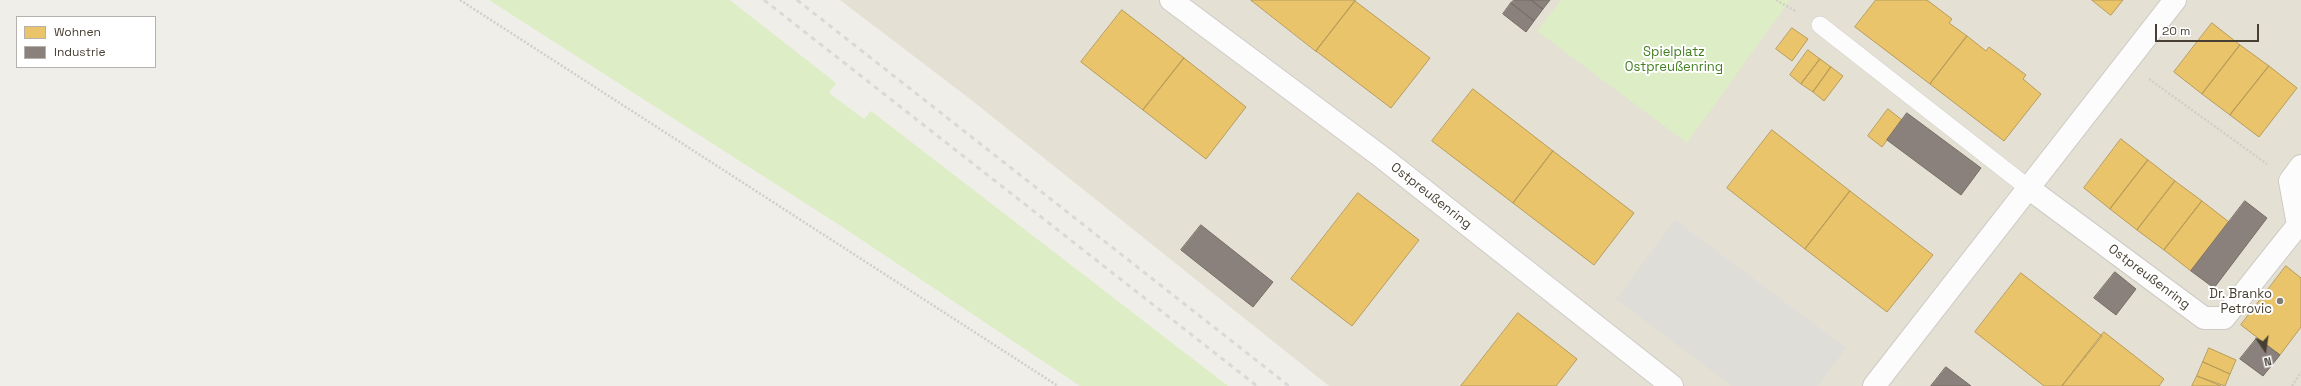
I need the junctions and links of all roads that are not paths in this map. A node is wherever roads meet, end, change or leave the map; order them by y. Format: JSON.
{"nodes":[{"id":1,"x":2175,"y":0,"type":"edge"},
{"id":2,"x":1182,"y":3,"type":"edge"},
{"id":3,"x":1820,"y":24,"type":"dead end"},
{"id":4,"x":2295,"y":173,"type":"edge"},
{"id":5,"x":2027,"y":187,"type":"junction"},
{"id":6,"x":1672,"y":386,"type":"edge"},
{"id":7,"x":1874,"y":386,"type":"edge"}],
"edges":[{"from":1,"to":5,"type":"street"},
{"from":2,"to":6,"type":"street","name":"Ostpreußenring"},
{"from":3,"to":5,"type":"lane"},
{"from":4,"to":5,"type":"street","name":"Ostpreußenring"},
{"from":5,"to":7,"type":"street"}]}
